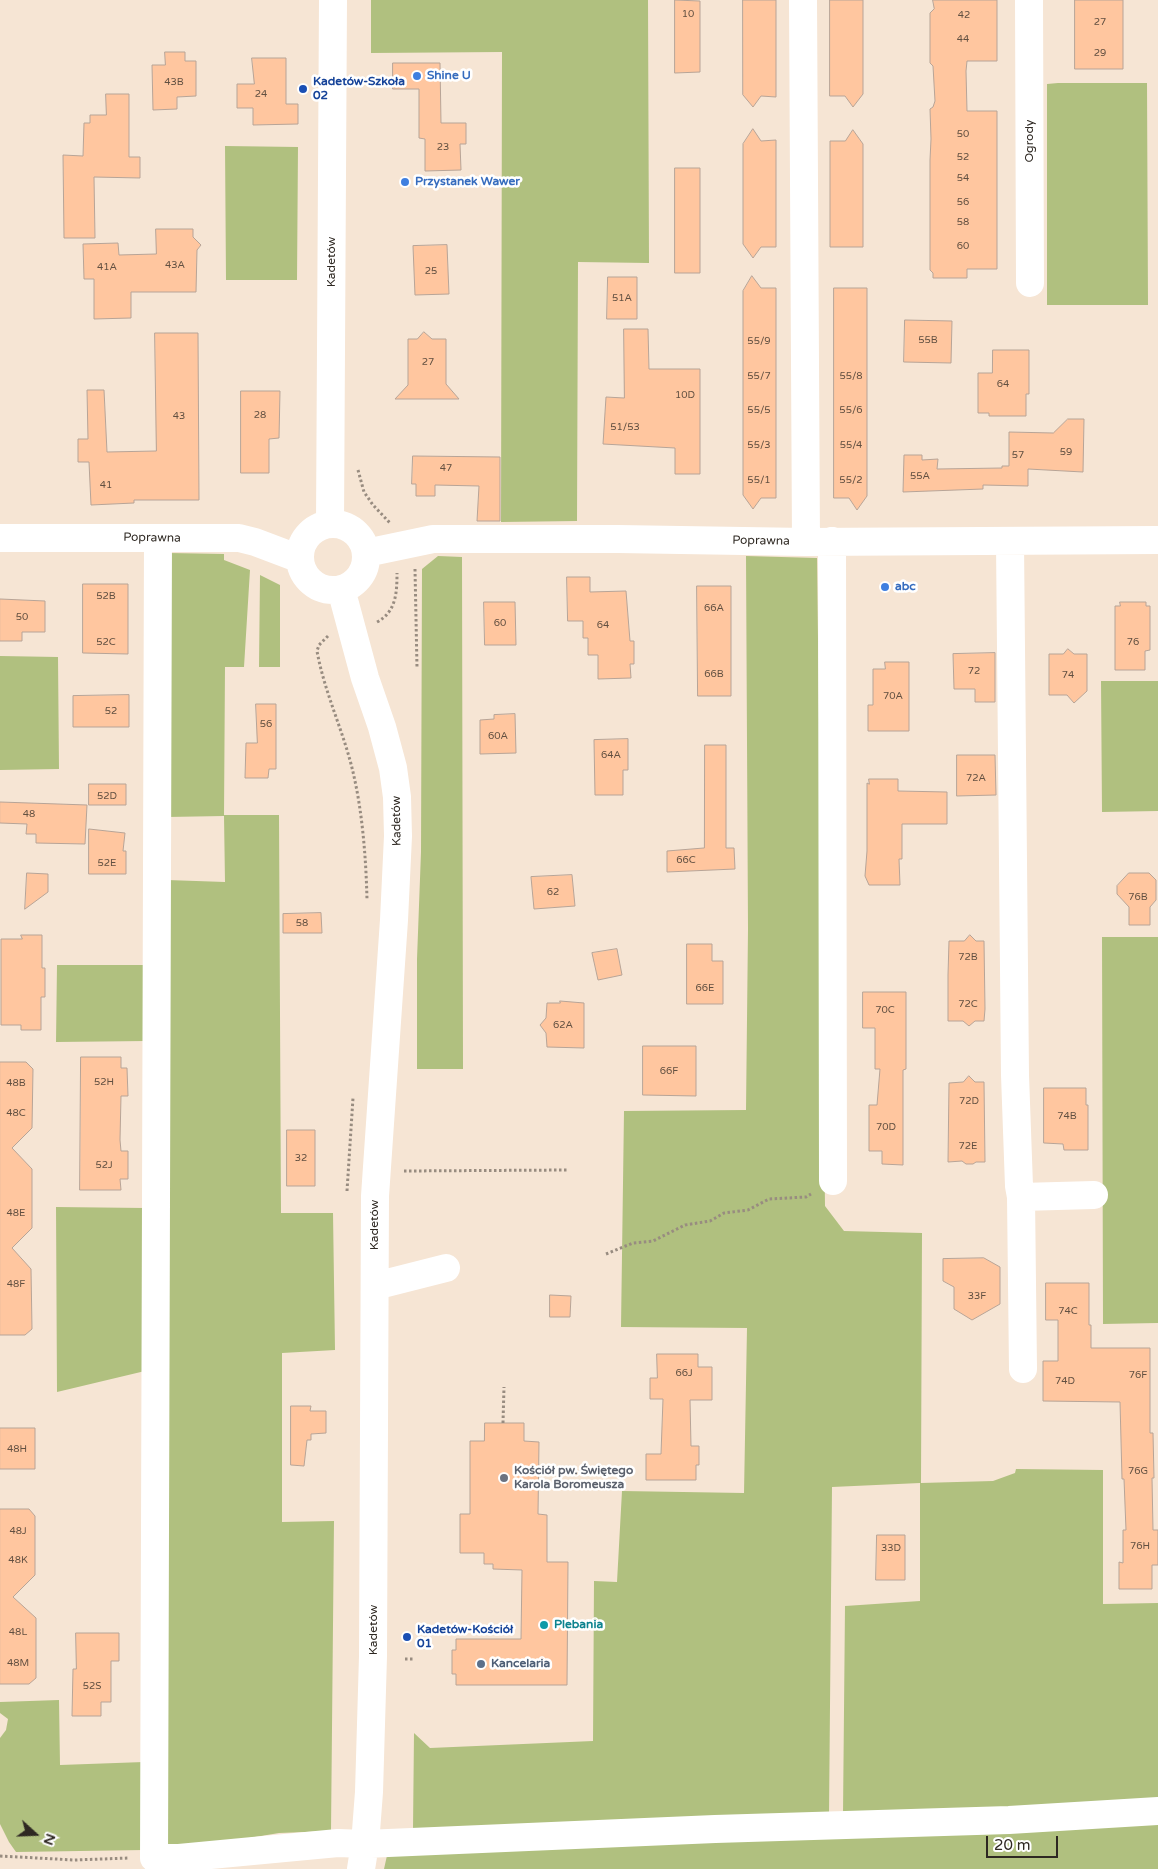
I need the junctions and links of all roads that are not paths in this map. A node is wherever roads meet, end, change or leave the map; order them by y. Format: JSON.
{"nodes":[{"id":1,"x":333,"y":0,"type":"edge"},
{"id":2,"x":803,"y":0,"type":"edge"},
{"id":3,"x":1029,"y":0,"type":"edge"},
{"id":4,"x":1030,"y":283,"type":"dead end"},
{"id":5,"x":330,"y":524,"type":"junction"},
{"id":6,"x":0,"y":538,"type":"edge"},
{"id":7,"x":158,"y":538,"type":"junction"},
{"id":8,"x":1158,"y":540,"type":"edge"},
{"id":9,"x":819,"y":542,"type":"junction"},
{"id":10,"x":1010,"y":542,"type":"junction"},
{"id":11,"x":366,"y":553,"type":"junction"},
{"id":12,"x":300,"y":559,"type":"junction"},
{"id":13,"x":342,"y":589,"type":"junction"},
{"id":14,"x":833,"y":1181,"type":"road end"},
{"id":15,"x":1094,"y":1195,"type":"dead end"},
{"id":16,"x":1021,"y":1197,"type":"junction"},
{"id":17,"x":446,"y":1268,"type":"dead end"},
{"id":18,"x":375,"y":1286,"type":"junction"},
{"id":19,"x":1022,"y":1369,"type":"dead end"},
{"id":20,"x":1158,"y":1811,"type":"edge"},
{"id":21,"x":363,"y":1857,"type":"edge"}],
"edges":[{"from":1,"to":5,"type":"street","name":"Kadetów"},
{"from":2,"to":9,"type":"street"},
{"from":3,"to":4,"type":"street","name":"Ogrody"},
{"from":5,"to":11,"type":"street"},
{"from":5,"to":12,"type":"street"},
{"from":6,"to":7,"type":"street","name":"Poprawna"},
{"from":7,"to":12,"type":"street","name":"Poprawna"},
{"from":7,"to":21,"type":"street"},
{"from":8,"to":10,"type":"street","name":"Poprawna"},
{"from":9,"to":10,"type":"street","name":"Poprawna"},
{"from":9,"to":11,"type":"street","name":"Poprawna"},
{"from":9,"to":14,"type":"street"},
{"from":10,"to":16,"type":"street"},
{"from":11,"to":13,"type":"street"},
{"from":12,"to":13,"type":"street"},
{"from":13,"to":18,"type":"street","name":"Kadetów"},
{"from":15,"to":16,"type":"street"},
{"from":16,"to":19,"type":"street"},
{"from":17,"to":18,"type":"street"},
{"from":18,"to":21,"type":"street","name":"Kadetów"},
{"from":20,"to":21,"type":"street"}]}
